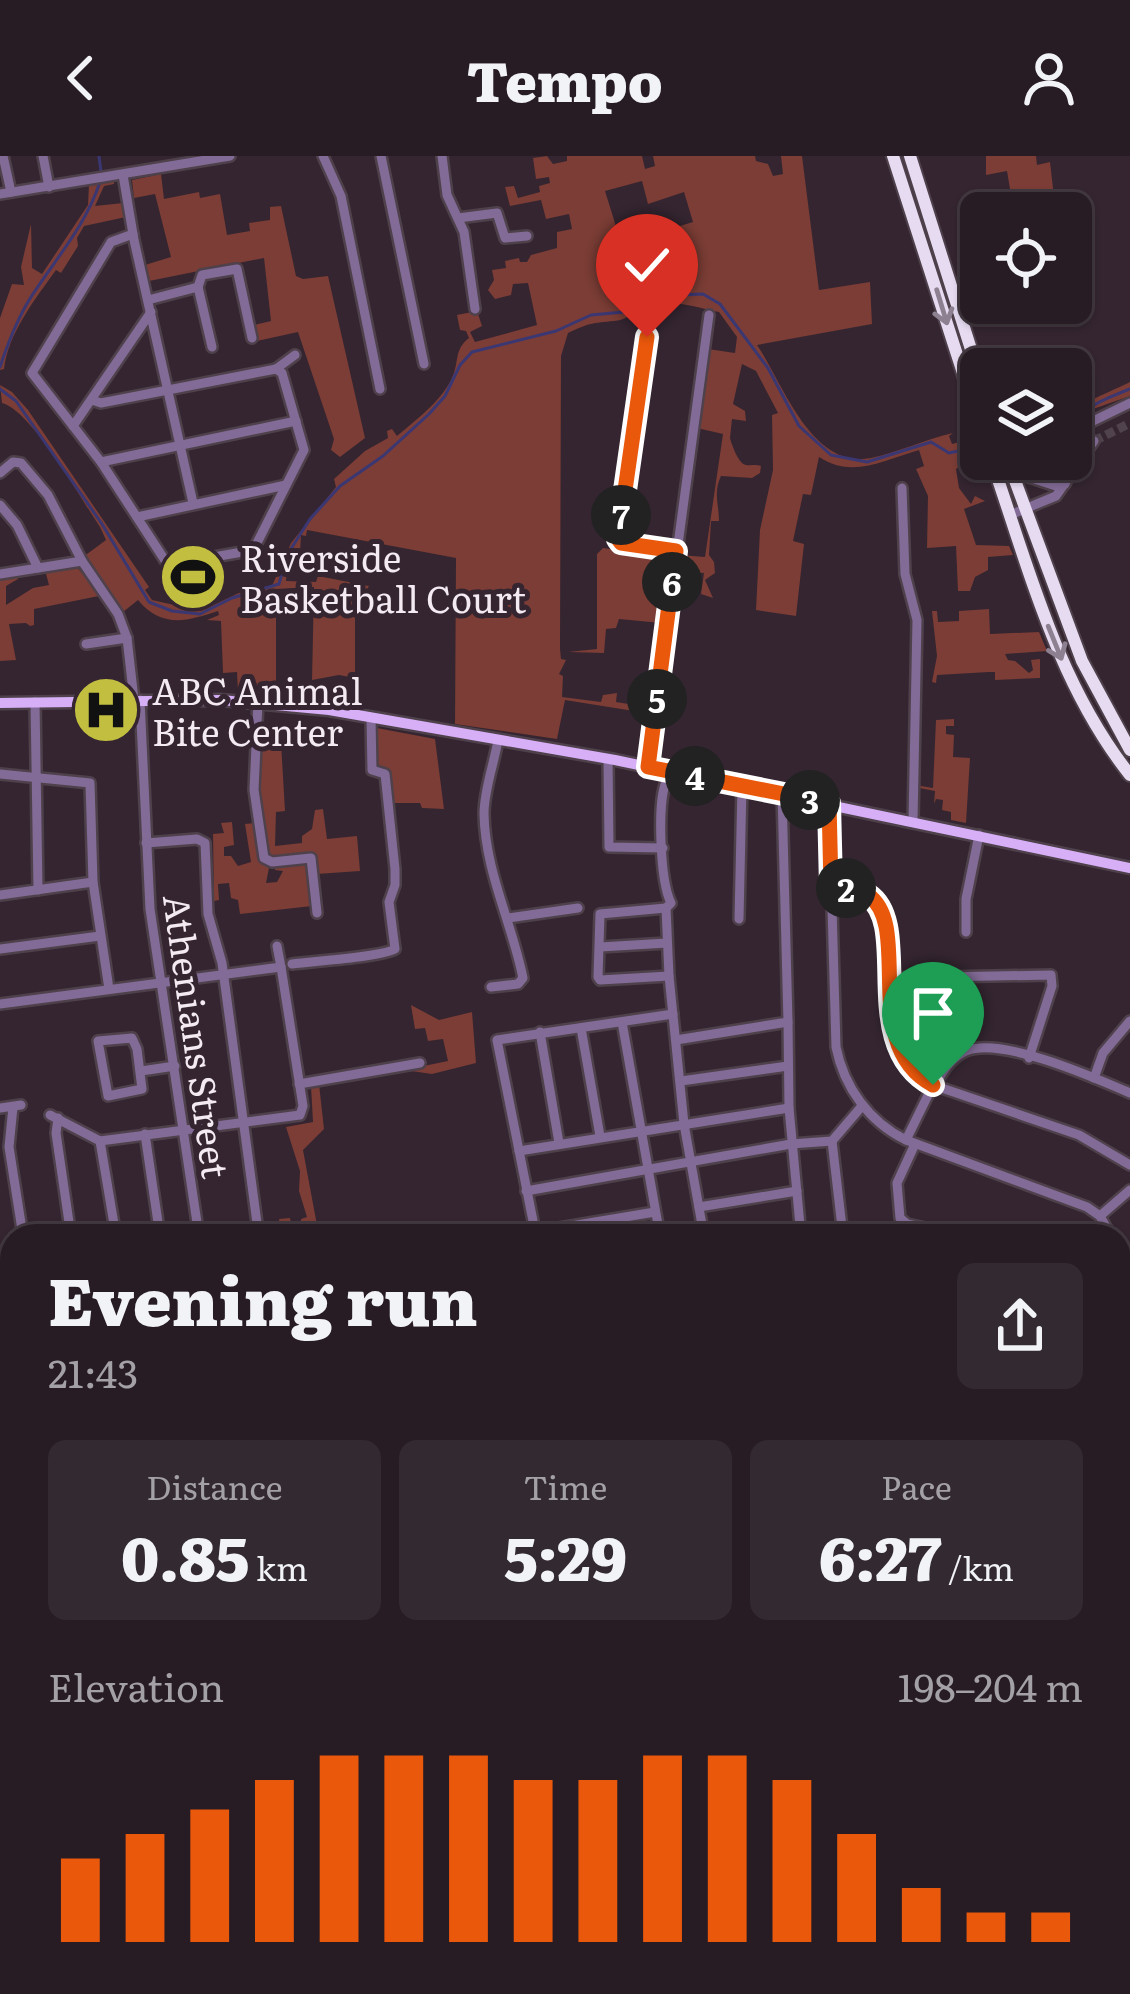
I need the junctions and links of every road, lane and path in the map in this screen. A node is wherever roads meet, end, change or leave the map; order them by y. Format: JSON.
{"nodes":[{"id":1,"x":3,"y":156,"type":"edge"},
{"id":2,"x":44,"y":156,"type":"edge"},
{"id":3,"x":230,"y":156,"type":"edge"},
{"id":4,"x":323,"y":156,"type":"edge"},
{"id":5,"x":381,"y":156,"type":"edge"},
{"id":6,"x":442,"y":156,"type":"edge"},
{"id":7,"x":893,"y":156,"type":"edge"},
{"id":8,"x":910,"y":156,"type":"edge"},
{"id":9,"x":118,"y":175,"type":"junction"},
{"id":10,"x":49,"y":187,"type":"junction"},
{"id":11,"x":6,"y":193,"type":"edge"},
{"id":12,"x":458,"y":218,"type":"junction"},
{"id":13,"x":133,"y":234,"type":"junction"},
{"id":14,"x":527,"y":236,"type":"dead end"},
{"id":15,"x":938,"y":237,"type":"junction"},
{"id":16,"x":921,"y":242,"type":"junction"},
{"id":17,"x":198,"y":287,"type":"junction"},
{"id":18,"x":150,"y":306,"type":"junction"},
{"id":19,"x":475,"y":309,"type":"dead end"},
{"id":20,"x":709,"y":315,"type":"dead end"},
{"id":21,"x":649,"y":329,"type":"dead end"},
{"id":22,"x":252,"y":338,"type":"dead end"},
{"id":23,"x":212,"y":347,"type":"dead end"},
{"id":24,"x":971,"y":348,"type":"edge"},
{"id":25,"x":295,"y":355,"type":"dead end"},
{"id":26,"x":424,"y":364,"type":"dead end"},
{"id":27,"x":960,"y":364,"type":"edge"},
{"id":28,"x":277,"y":368,"type":"junction"},
{"id":29,"x":170,"y":388,"type":"junction"},
{"id":30,"x":380,"y":388,"type":"dead end"},
{"id":31,"x":92,"y":400,"type":"junction"},
{"id":32,"x":1130,"y":403,"type":"edge"},
{"id":33,"x":296,"y":421,"type":"junction"},
{"id":34,"x":1092,"y":421,"type":"edge"},
{"id":35,"x":73,"y":426,"type":"junction"},
{"id":36,"x":1094,"y":441,"type":"tunnel mouth"},
{"id":37,"x":1092,"y":444,"type":"edge"},
{"id":38,"x":182,"y":446,"type":"junction"},
{"id":39,"x":101,"y":462,"type":"junction"},
{"id":40,"x":0,"y":472,"type":"edge"},
{"id":41,"x":1005,"y":480,"type":"edge"},
{"id":42,"x":1010,"y":480,"type":"edge"},
{"id":43,"x":1030,"y":480,"type":"edge"},
{"id":44,"x":1068,"y":480,"type":"edge"},
{"id":45,"x":1065,"y":484,"type":"junction"},
{"id":46,"x":286,"y":485,"type":"junction"},
{"id":47,"x":902,"y":488,"type":"dead end"},
{"id":48,"x":193,"y":502,"type":"junction"},
{"id":49,"x":0,"y":505,"type":"edge"},
{"id":50,"x":1025,"y":510,"type":"junction"},
{"id":51,"x":1010,"y":515,"type":"junction"},
{"id":52,"x":136,"y":517,"type":"junction"},
{"id":53,"x":676,"y":551,"type":"junction"},
{"id":54,"x":82,"y":561,"type":"junction"},
{"id":55,"x":38,"y":568,"type":"junction"},
{"id":56,"x":0,"y":574,"type":"edge"},
{"id":57,"x":127,"y":638,"type":"junction"},
{"id":58,"x":86,"y":644,"type":"dead end"},
{"id":59,"x":137,"y":700,"type":"junction"},
{"id":60,"x":35,"y":701,"type":"junction"},
{"id":61,"x":258,"y":702,"type":"junction"},
{"id":62,"x":0,"y":703,"type":"edge"},
{"id":63,"x":371,"y":718,"type":"junction"},
{"id":64,"x":498,"y":740,"type":"junction"},
{"id":65,"x":1130,"y":750,"type":"edge"},
{"id":66,"x":608,"y":759,"type":"junction"},
{"id":67,"x":648,"y":767,"type":"junction"},
{"id":68,"x":0,"y":775,"type":"edge"},
{"id":69,"x":1130,"y":775,"type":"edge"},
{"id":70,"x":38,"y":776,"type":"junction"},
{"id":71,"x":666,"y":782,"type":"dead end"},
{"id":72,"x":742,"y":785,"type":"junction"},
{"id":73,"x":782,"y":794,"type":"junction"},
{"id":74,"x":829,"y":803,"type":"junction"},
{"id":75,"x":913,"y":821,"type":"junction"},
{"id":76,"x":979,"y":836,"type":"junction"},
{"id":77,"x":146,"y":844,"type":"junction"},
{"id":78,"x":663,"y":848,"type":"junction"},
{"id":79,"x":1130,"y":868,"type":"edge"},
{"id":80,"x":93,"y":882,"type":"junction"},
{"id":81,"x":831,"y":886,"type":"junction"},
{"id":82,"x":38,"y":890,"type":"junction"},
{"id":83,"x":0,"y":895,"type":"edge"},
{"id":84,"x":578,"y":908,"type":"dead end"},
{"id":85,"x":666,"y":908,"type":"junction"},
{"id":86,"x":317,"y":913,"type":"dead end"},
{"id":87,"x":508,"y":918,"type":"junction"},
{"id":88,"x":740,"y":919,"type":"dead end"},
{"id":89,"x":967,"y":932,"type":"dead end"},
{"id":90,"x":100,"y":936,"type":"junction"},
{"id":91,"x":668,"y":943,"type":"junction"},
{"id":92,"x":278,"y":946,"type":"dead end"},
{"id":93,"x":600,"y":947,"type":"junction"},
{"id":94,"x":0,"y":949,"type":"edge"},
{"id":95,"x":286,"y":966,"type":"junction"},
{"id":96,"x":224,"y":975,"type":"junction"},
{"id":97,"x":669,"y":976,"type":"junction"},
{"id":98,"x":889,"y":978,"type":"junction"},
{"id":99,"x":160,"y":982,"type":"junction"},
{"id":100,"x":491,"y":987,"type":"dead end"},
{"id":101,"x":109,"y":989,"type":"junction"},
{"id":102,"x":0,"y":1004,"type":"edge"},
{"id":103,"x":673,"y":1014,"type":"junction"},
{"id":104,"x":622,"y":1022,"type":"junction"},
{"id":105,"x":788,"y":1022,"type":"junction"},
{"id":106,"x":1130,"y":1022,"type":"edge"},
{"id":107,"x":580,"y":1028,"type":"junction"},
{"id":108,"x":540,"y":1032,"type":"junction"},
{"id":109,"x":676,"y":1040,"type":"junction"},
{"id":110,"x":1029,"y":1058,"type":"junction"},
{"id":111,"x":420,"y":1063,"type":"dead end"},
{"id":112,"x":175,"y":1066,"type":"junction"},
{"id":113,"x":788,"y":1066,"type":"junction"},
{"id":114,"x":141,"y":1071,"type":"junction"},
{"id":115,"x":1094,"y":1078,"type":"junction"},
{"id":116,"x":681,"y":1081,"type":"junction"},
{"id":117,"x":299,"y":1084,"type":"junction"},
{"id":118,"x":934,"y":1085,"type":"junction"},
{"id":119,"x":1130,"y":1093,"type":"edge"},
{"id":120,"x":862,"y":1106,"type":"junction"},
{"id":121,"x":0,"y":1108,"type":"edge"},
{"id":122,"x":788,"y":1108,"type":"junction"},
{"id":123,"x":685,"y":1124,"type":"junction"},
{"id":124,"x":246,"y":1125,"type":"junction"},
{"id":125,"x":185,"y":1128,"type":"junction"},
{"id":126,"x":640,"y":1131,"type":"junction"},
{"id":127,"x":145,"y":1134,"type":"junction"},
{"id":128,"x":600,"y":1136,"type":"junction"},
{"id":129,"x":100,"y":1141,"type":"junction"},
{"id":130,"x":832,"y":1141,"type":"junction"},
{"id":131,"x":910,"y":1142,"type":"junction"},
{"id":132,"x":559,"y":1143,"type":"junction"},
{"id":133,"x":791,"y":1144,"type":"junction"},
{"id":134,"x":519,"y":1151,"type":"junction"},
{"id":135,"x":691,"y":1164,"type":"junction"},
{"id":136,"x":1130,"y":1165,"type":"edge"},
{"id":137,"x":649,"y":1172,"type":"junction"},
{"id":138,"x":526,"y":1190,"type":"junction"},
{"id":139,"x":1130,"y":1190,"type":"edge"},
{"id":140,"x":796,"y":1191,"type":"junction"},
{"id":141,"x":699,"y":1207,"type":"junction"},
{"id":142,"x":655,"y":1212,"type":"junction"},
{"id":143,"x":1100,"y":1216,"type":"junction"},
{"id":144,"x":257,"y":1223,"type":"dead end"},
{"id":145,"x":21,"y":1224,"type":"edge"},
{"id":146,"x":69,"y":1224,"type":"edge"},
{"id":147,"x":114,"y":1224,"type":"edge"},
{"id":148,"x":158,"y":1224,"type":"edge"},
{"id":149,"x":197,"y":1224,"type":"edge"},
{"id":150,"x":533,"y":1224,"type":"edge"},
{"id":151,"x":590,"y":1224,"type":"edge"},
{"id":152,"x":658,"y":1224,"type":"edge"},
{"id":153,"x":702,"y":1224,"type":"edge"},
{"id":154,"x":800,"y":1224,"type":"edge"},
{"id":155,"x":842,"y":1224,"type":"edge"},
{"id":156,"x":907,"y":1224,"type":"edge"},
{"id":157,"x":1104,"y":1224,"type":"edge"}],
"edges":[{"from":1,"to":11,"type":"street"},
{"from":2,"to":10,"type":"street"},
{"from":3,"to":9,"type":"street"},
{"from":4,"to":30,"type":"street"},
{"from":5,"to":26,"type":"street"},
{"from":6,"to":12,"type":"street"},
{"from":7,"to":16,"type":"highway"},
{"from":8,"to":15,"type":"highway"},
{"from":9,"to":10,"type":"street"},
{"from":9,"to":13,"type":"street"},
{"from":10,"to":11,"type":"street"},
{"from":12,"to":14,"type":"street"},
{"from":12,"to":19,"type":"street"},
{"from":13,"to":18,"type":"street"},
{"from":13,"to":35,"type":"street"},
{"from":15,"to":16,"type":"highway"},
{"from":15,"to":24,"type":"highway"},
{"from":16,"to":27,"type":"highway","one_way":true},
{"from":17,"to":18,"type":"street"},
{"from":17,"to":22,"type":"street"},
{"from":17,"to":23,"type":"street"},
{"from":18,"to":29,"type":"street"},
{"from":18,"to":31,"type":"street"},
{"from":20,"to":53,"type":"street"},
{"from":21,"to":53,"type":"street"},
{"from":25,"to":28,"type":"street"},
{"from":28,"to":29,"type":"street"},
{"from":28,"to":33,"type":"street"},
{"from":29,"to":31,"type":"street"},
{"from":29,"to":38,"type":"street"},
{"from":31,"to":35,"type":"street"},
{"from":32,"to":34,"type":"street"},
{"from":33,"to":38,"type":"street"},
{"from":33,"to":46,"type":"street"},
{"from":35,"to":39,"type":"street"},
{"from":36,"to":37,"type":"street"},
{"from":38,"to":39,"type":"street"},
{"from":38,"to":48,"type":"street"},
{"from":39,"to":52,"type":"street"},
{"from":40,"to":54,"type":"street"},
{"from":41,"to":51,"type":"highway"},
{"from":42,"to":50,"type":"highway"},
{"from":43,"to":45,"type":"street"},
{"from":44,"to":45,"type":"street"},
{"from":45,"to":50,"type":"street"},
{"from":46,"to":48,"type":"street"},
{"from":46,"to":52,"type":"street"},
{"from":47,"to":75,"type":"street"},
{"from":48,"to":52,"type":"street"},
{"from":49,"to":55,"type":"street"},
{"from":50,"to":51,"type":"street"},
{"from":50,"to":65,"type":"highway"},
{"from":51,"to":69,"type":"highway","one_way":true},
{"from":53,"to":67,"type":"street"},
{"from":54,"to":55,"type":"street"},
{"from":54,"to":57,"type":"street"},
{"from":55,"to":56,"type":"street"},
{"from":57,"to":58,"type":"street"},
{"from":57,"to":59,"type":"street","name":"Athenians Street"},
{"from":59,"to":60,"type":"main road"},
{"from":59,"to":61,"type":"main road"},
{"from":59,"to":77,"type":"street","name":"Athenians Street"},
{"from":60,"to":62,"type":"main road"},
{"from":60,"to":70,"type":"street"},
{"from":61,"to":63,"type":"main road"},
{"from":61,"to":86,"type":"street"},
{"from":63,"to":64,"type":"main road"},
{"from":63,"to":95,"type":"street"},
{"from":64,"to":66,"type":"main road"},
{"from":64,"to":87,"type":"street"},
{"from":66,"to":67,"type":"main road"},
{"from":66,"to":78,"type":"street"},
{"from":67,"to":72,"type":"main road"},
{"from":68,"to":70,"type":"street"},
{"from":70,"to":80,"type":"street"},
{"from":70,"to":82,"type":"street"},
{"from":71,"to":78,"type":"street"},
{"from":72,"to":73,"type":"main road"},
{"from":72,"to":88,"type":"street"},
{"from":73,"to":74,"type":"main road"},
{"from":73,"to":105,"type":"street"},
{"from":74,"to":75,"type":"main road"},
{"from":74,"to":81,"type":"street"},
{"from":75,"to":76,"type":"main road"},
{"from":76,"to":79,"type":"main road"},
{"from":76,"to":89,"type":"street"},
{"from":77,"to":96,"type":"street"},
{"from":77,"to":99,"type":"street","name":"Athenians Street"},
{"from":78,"to":85,"type":"street"},
{"from":80,"to":82,"type":"street"},
{"from":80,"to":90,"type":"street"},
{"from":81,"to":98,"type":"street"},
{"from":81,"to":120,"type":"street"},
{"from":82,"to":83,"type":"street"},
{"from":84,"to":87,"type":"street"},
{"from":85,"to":91,"type":"street"},
{"from":85,"to":93,"type":"street"},
{"from":87,"to":100,"type":"street"},
{"from":90,"to":94,"type":"street"},
{"from":90,"to":101,"type":"street"},
{"from":91,"to":93,"type":"street"},
{"from":91,"to":97,"type":"street"},
{"from":92,"to":95,"type":"street"},
{"from":93,"to":97,"type":"street"},
{"from":95,"to":96,"type":"street"},
{"from":95,"to":117,"type":"street"},
{"from":96,"to":99,"type":"street"},
{"from":96,"to":124,"type":"street"},
{"from":97,"to":103,"type":"street"},
{"from":98,"to":110,"type":"street"},
{"from":98,"to":118,"type":"street"},
{"from":99,"to":101,"type":"street"},
{"from":99,"to":112,"type":"street","name":"Athenians Street"},
{"from":101,"to":102,"type":"street"},
{"from":103,"to":104,"type":"street"},
{"from":103,"to":109,"type":"street"},
{"from":104,"to":107,"type":"street"},
{"from":104,"to":126,"type":"street"},
{"from":105,"to":109,"type":"street"},
{"from":105,"to":113,"type":"street"},
{"from":106,"to":115,"type":"street"},
{"from":107,"to":108,"type":"street"},
{"from":107,"to":128,"type":"street"},
{"from":108,"to":132,"type":"street"},
{"from":108,"to":134,"type":"street"},
{"from":109,"to":116,"type":"street"},
{"from":110,"to":115,"type":"street"},
{"from":110,"to":118,"type":"street"},
{"from":111,"to":117,"type":"street"},
{"from":112,"to":114,"type":"street"},
{"from":112,"to":125,"type":"street","name":"Athenians Street"},
{"from":113,"to":116,"type":"street"},
{"from":113,"to":122,"type":"street"},
{"from":114,"to":114,"type":"street"},
{"from":115,"to":119,"type":"street"},
{"from":116,"to":123,"type":"street"},
{"from":117,"to":124,"type":"street"},
{"from":118,"to":131,"type":"street"},
{"from":118,"to":136,"type":"street"},
{"from":120,"to":130,"type":"street"},
{"from":120,"to":131,"type":"street"},
{"from":121,"to":145,"type":"street"},
{"from":122,"to":123,"type":"street"},
{"from":122,"to":133,"type":"street"},
{"from":123,"to":126,"type":"street"},
{"from":123,"to":135,"type":"street"},
{"from":124,"to":125,"type":"street"},
{"from":124,"to":144,"type":"street"},
{"from":125,"to":127,"type":"street"},
{"from":125,"to":149,"type":"street","name":"Athenians Street"},
{"from":126,"to":128,"type":"street"},
{"from":126,"to":137,"type":"street"},
{"from":127,"to":129,"type":"street"},
{"from":127,"to":148,"type":"street"},
{"from":128,"to":132,"type":"street"},
{"from":129,"to":146,"type":"street"},
{"from":129,"to":147,"type":"street"},
{"from":130,"to":133,"type":"street"},
{"from":130,"to":155,"type":"street"},
{"from":131,"to":143,"type":"street"},
{"from":131,"to":156,"type":"street"},
{"from":132,"to":134,"type":"street"},
{"from":133,"to":135,"type":"street"},
{"from":133,"to":140,"type":"street"},
{"from":134,"to":138,"type":"street"},
{"from":135,"to":137,"type":"street"},
{"from":135,"to":141,"type":"street"},
{"from":137,"to":138,"type":"street"},
{"from":137,"to":142,"type":"street"},
{"from":138,"to":150,"type":"street"},
{"from":139,"to":143,"type":"street"},
{"from":140,"to":141,"type":"street"},
{"from":140,"to":154,"type":"street"},
{"from":141,"to":153,"type":"street"},
{"from":142,"to":151,"type":"street"},
{"from":142,"to":152,"type":"street"},
{"from":143,"to":157,"type":"street"}]}
